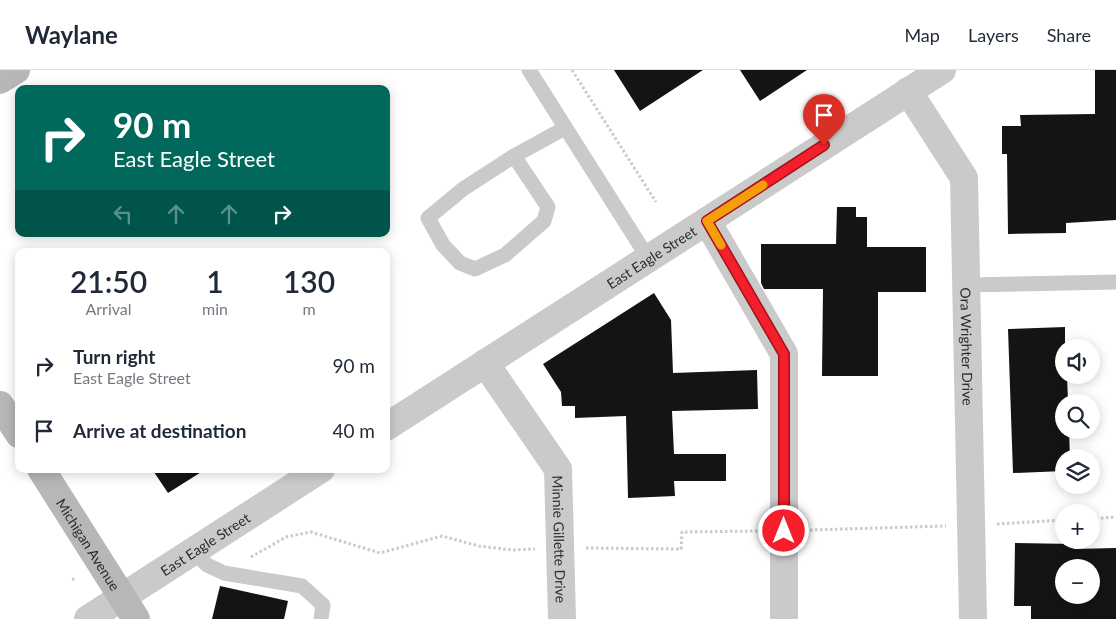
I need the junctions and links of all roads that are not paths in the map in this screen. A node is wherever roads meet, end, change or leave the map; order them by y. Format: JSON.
{"nodes":[{"id":1,"x":16,"y":70,"type":"edge"},
{"id":2,"x":529,"y":70,"type":"edge"},
{"id":3,"x":942,"y":70,"type":"edge"},
{"id":4,"x":0,"y":80,"type":"edge"},
{"id":5,"x":908,"y":91,"type":"junction"},
{"id":6,"x":565,"y":128,"type":"junction"},
{"id":7,"x":514,"y":156,"type":"junction"},
{"id":8,"x":707,"y":221,"type":"junction"},
{"id":9,"x":648,"y":258,"type":"junction"},
{"id":10,"x":1116,"y":282,"type":"edge"},
{"id":11,"x":966,"y":285,"type":"junction"},
{"id":12,"x":484,"y":363,"type":"junction"},
{"id":13,"x":0,"y":405,"type":"edge"},
{"id":14,"x":390,"y":423,"type":"edge"},
{"id":15,"x":15,"y":428,"type":"edge"},
{"id":16,"x":44,"y":473,"type":"edge"},
{"id":17,"x":315,"y":473,"type":"edge"},
{"id":18,"x":194,"y":551,"type":"junction"},
{"id":19,"x":129,"y":608,"type":"edge"},
{"id":20,"x":88,"y":619,"type":"edge"},
{"id":21,"x":321,"y":619,"type":"edge"},
{"id":22,"x":562,"y":619,"type":"edge"},
{"id":23,"x":784,"y":619,"type":"edge"},
{"id":24,"x":973,"y":619,"type":"edge"}],
"edges":[{"from":1,"to":4,"type":"street"},
{"from":2,"to":6,"type":"lane"},
{"from":3,"to":5,"type":"street","name":"East Eagle Street"},
{"from":5,"to":8,"type":"street","name":"East Eagle Street"},
{"from":5,"to":11,"type":"street","name":"Ora Wrighter Drive"},
{"from":6,"to":7,"type":"lane"},
{"from":6,"to":9,"type":"lane"},
{"from":7,"to":7,"type":"lane"},
{"from":8,"to":9,"type":"street","name":"East Eagle Street"},
{"from":8,"to":23,"type":"street"},
{"from":9,"to":12,"type":"street","name":"East Eagle Street"},
{"from":10,"to":11,"type":"lane"},
{"from":11,"to":24,"type":"street","name":"Ora Wrighter Drive"},
{"from":12,"to":14,"type":"street","name":"East Eagle Street"},
{"from":12,"to":22,"type":"street","name":"Minnie Gillette Drive"},
{"from":13,"to":15,"type":"street"},
{"from":16,"to":19,"type":"street","name":"Michigan Avenue"},
{"from":17,"to":18,"type":"street","name":"East Eagle Street"},
{"from":18,"to":19,"type":"street","name":"East Eagle Street"},
{"from":18,"to":21,"type":"lane"},
{"from":19,"to":20,"type":"street","name":"East Eagle Street"}]}
